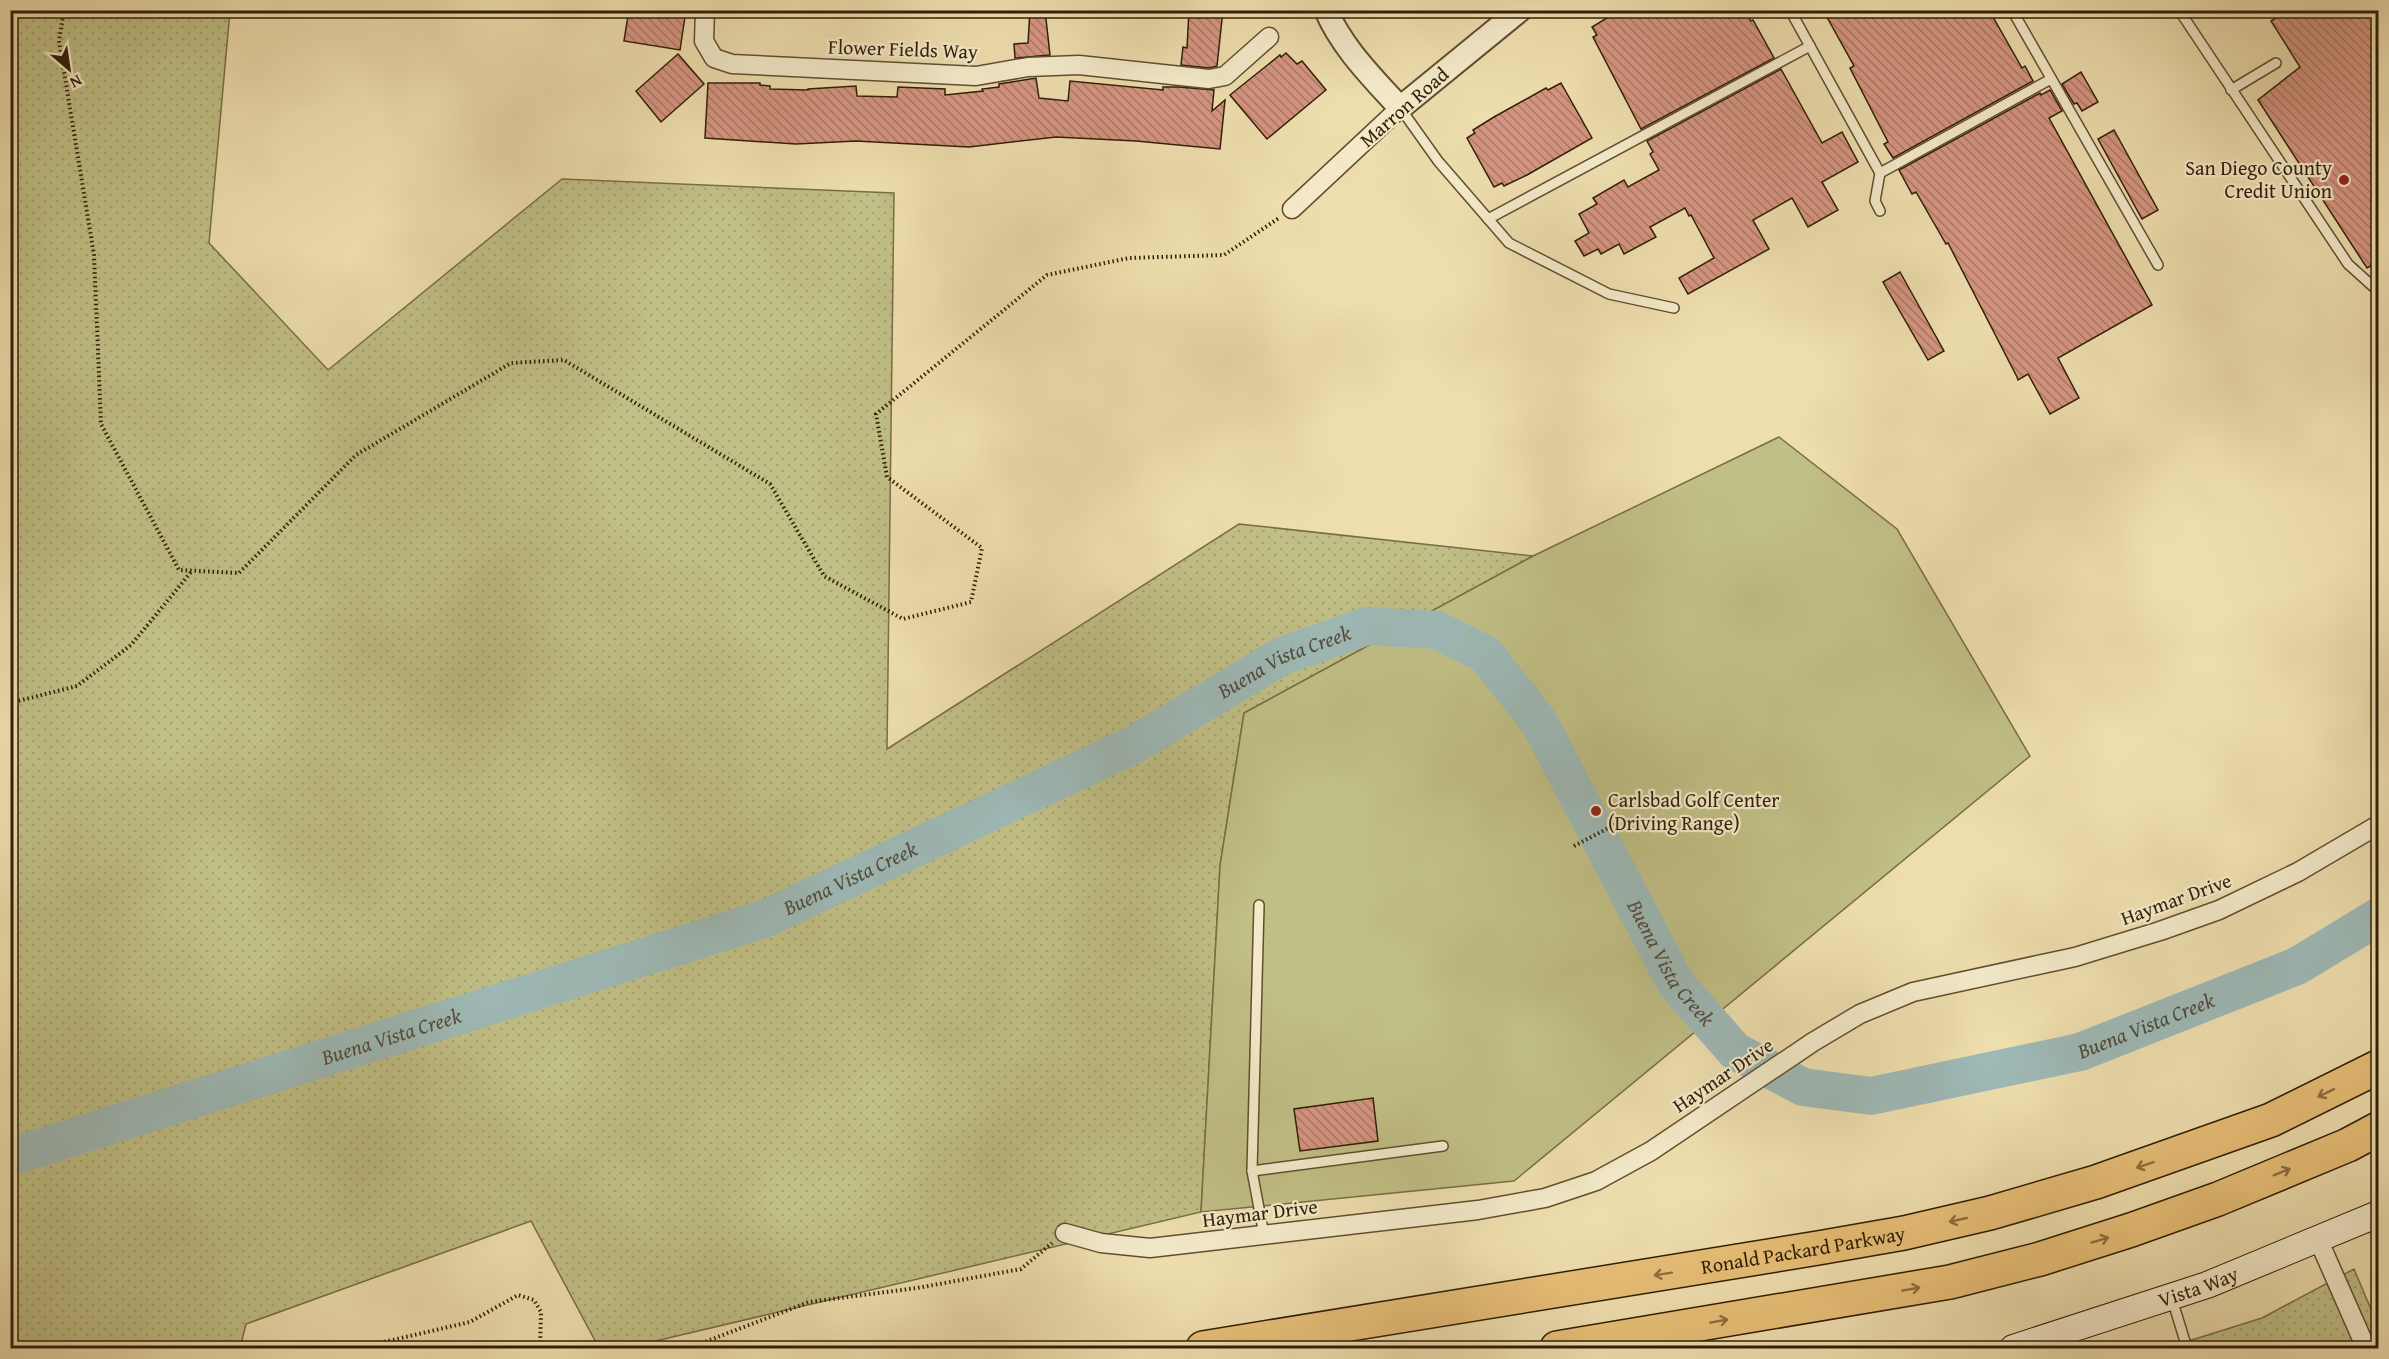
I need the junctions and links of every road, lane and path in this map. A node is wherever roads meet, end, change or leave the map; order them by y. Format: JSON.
{"nodes":[{"id":1,"x":64,"y":10,"type":"edge"},
{"id":2,"x":705,"y":10,"type":"edge"},
{"id":3,"x":1326,"y":10,"type":"edge"},
{"id":4,"x":1520,"y":10,"type":"edge"},
{"id":5,"x":1790,"y":10,"type":"edge"},
{"id":6,"x":2012,"y":10,"type":"edge"},
{"id":7,"x":2179,"y":10,"type":"edge"},
{"id":8,"x":1269,"y":37,"type":"dead end"},
{"id":9,"x":1810,"y":46,"type":"junction"},
{"id":10,"x":2276,"y":63,"type":"dead end"},
{"id":11,"x":2051,"y":79,"type":"junction"},
{"id":12,"x":2231,"y":90,"type":"junction"},
{"id":13,"x":1400,"y":108,"type":"junction"},
{"id":14,"x":1880,"y":173,"type":"junction"},
{"id":15,"x":1292,"y":209,"type":"joint"},
{"id":16,"x":1881,"y":211,"type":"dead end"},
{"id":17,"x":1488,"y":219,"type":"junction"},
{"id":18,"x":2158,"y":265,"type":"dead end"},
{"id":19,"x":2377,"y":289,"type":"edge"},
{"id":20,"x":1674,"y":308,"type":"dead end"},
{"id":21,"x":192,"y":571,"type":"junction"},
{"id":22,"x":10,"y":703,"type":"edge"},
{"id":23,"x":1618,"y":823,"type":"dead end"},
{"id":24,"x":2379,"y":825,"type":"edge"},
{"id":25,"x":1574,"y":846,"type":"dead end"},
{"id":26,"x":1259,"y":905,"type":"dead end"},
{"id":27,"x":2379,"y":1067,"type":"edge"},
{"id":28,"x":2379,"y":1129,"type":"edge"},
{"id":29,"x":1443,"y":1146,"type":"dead end"},
{"id":30,"x":1252,"y":1171,"type":"junction"},
{"id":31,"x":2376,"y":1222,"type":"edge"},
{"id":32,"x":1065,"y":1233,"type":"joint"},
{"id":33,"x":1264,"y":1235,"type":"junction"},
{"id":34,"x":2318,"y":1239,"type":"junction"},
{"id":35,"x":2171,"y":1297,"type":"junction"},
{"id":36,"x":358,"y":1348,"type":"edge"},
{"id":37,"x":540,"y":1348,"type":"edge"},
{"id":38,"x":689,"y":1348,"type":"edge"},
{"id":39,"x":1203,"y":1348,"type":"edge"},
{"id":40,"x":1557,"y":1348,"type":"edge"},
{"id":41,"x":2013,"y":1348,"type":"edge"},
{"id":42,"x":2187,"y":1348,"type":"edge"},
{"id":43,"x":2366,"y":1348,"type":"edge"}],
"edges":[{"from":1,"to":21,"type":"path"},
{"from":2,"to":8,"type":"street","name":"Flower Fields Way"},
{"from":3,"to":13,"type":"street"},
{"from":4,"to":13,"type":"street","name":"Marron Road"},
{"from":5,"to":9,"type":"lane"},
{"from":6,"to":11,"type":"lane"},
{"from":7,"to":12,"type":"lane"},
{"from":9,"to":14,"type":"lane"},
{"from":9,"to":17,"type":"lane"},
{"from":10,"to":12,"type":"lane"},
{"from":11,"to":14,"type":"lane"},
{"from":11,"to":18,"type":"lane"},
{"from":12,"to":19,"type":"lane"},
{"from":13,"to":15,"type":"street","name":"Marron Road"},
{"from":13,"to":17,"type":"lane"},
{"from":14,"to":16,"type":"lane"},
{"from":15,"to":21,"type":"path"},
{"from":17,"to":20,"type":"lane"},
{"from":21,"to":22,"type":"path"},
{"from":23,"to":25,"type":"path"},
{"from":24,"to":33,"type":"street","name":"Haymar Drive"},
{"from":26,"to":30,"type":"lane"},
{"from":27,"to":39,"type":"highway","name":"Ronald Packard Parkway","one_way":true},
{"from":40,"to":28,"type":"highway","one_way":true},
{"from":29,"to":30,"type":"lane"},
{"from":30,"to":33,"type":"lane"},
{"from":31,"to":34,"type":"main road","name":"Vista Way"},
{"from":32,"to":33,"type":"street","name":"Haymar Drive"},
{"from":32,"to":38,"type":"path"},
{"from":34,"to":35,"type":"main road","name":"Vista Way"},
{"from":34,"to":43,"type":"street"},
{"from":35,"to":41,"type":"main road","name":"Vista Way"},
{"from":35,"to":42,"type":"lane"},
{"from":36,"to":37,"type":"path"}]}
